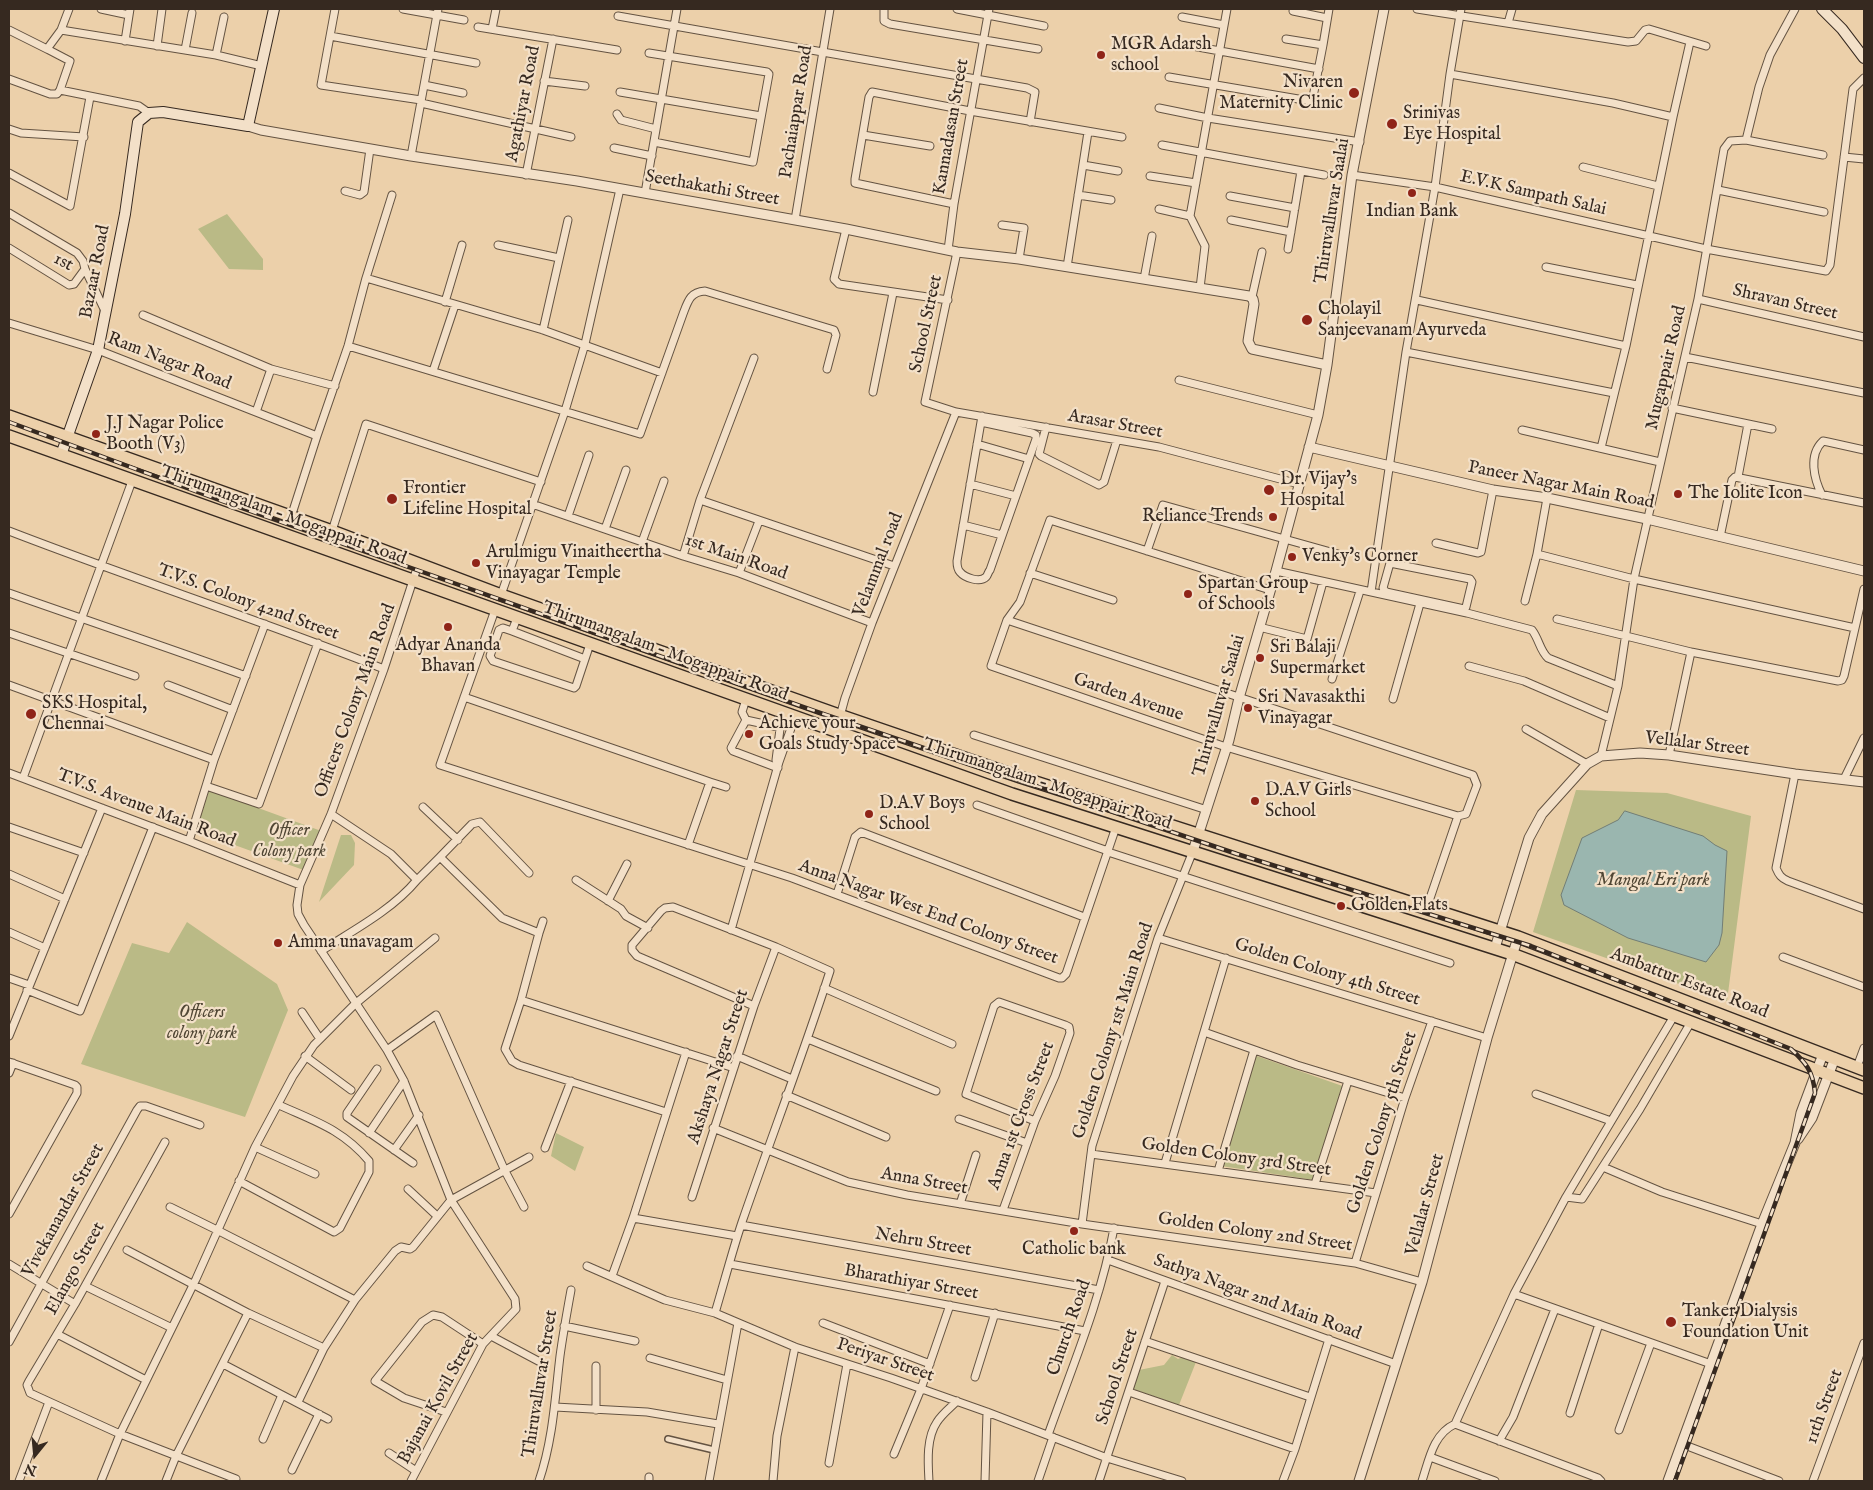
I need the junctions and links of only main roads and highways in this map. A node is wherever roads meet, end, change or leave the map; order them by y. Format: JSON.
{"nodes":[{"id":1,"x":274,"y":9,"type":"edge"},
{"id":2,"x":1822,"y":9,"type":"edge"},
{"id":3,"x":1864,"y":58,"type":"edge"},
{"id":4,"x":9,"y":416,"type":"edge"},
{"id":5,"x":9,"y":436,"type":"edge"},
{"id":6,"x":67,"y":437,"type":"junction"},
{"id":7,"x":61,"y":455,"type":"junction"},
{"id":8,"x":1500,"y":931,"type":"joint"},
{"id":9,"x":1512,"y":954,"type":"joint"},
{"id":10,"x":1861,"y":1068,"type":"edge"},
{"id":11,"x":1864,"y":1088,"type":"edge"}],
"edges":[{"from":1,"to":6,"type":"main road","name":"Bazaar Road"},
{"from":2,"to":3,"type":"main road"},
{"from":4,"to":6,"type":"main road","name":"Thirumangalam – Mogappair Road"},
{"from":5,"to":7,"type":"main road","name":"Thirumangalam – Mogappair Road"},
{"from":6,"to":7,"type":"main road","name":"Bazaar Road"},
{"from":6,"to":8,"type":"main road","name":"Thirumangalam – Mogappair Road"},
{"from":7,"to":9,"type":"main road","name":"Thirumangalam – Mogappair Road"},
{"from":8,"to":10,"type":"main road","name":"Ambattur Estate Road"},
{"from":9,"to":11,"type":"main road","name":"Ambattur Estate Road"}]}
